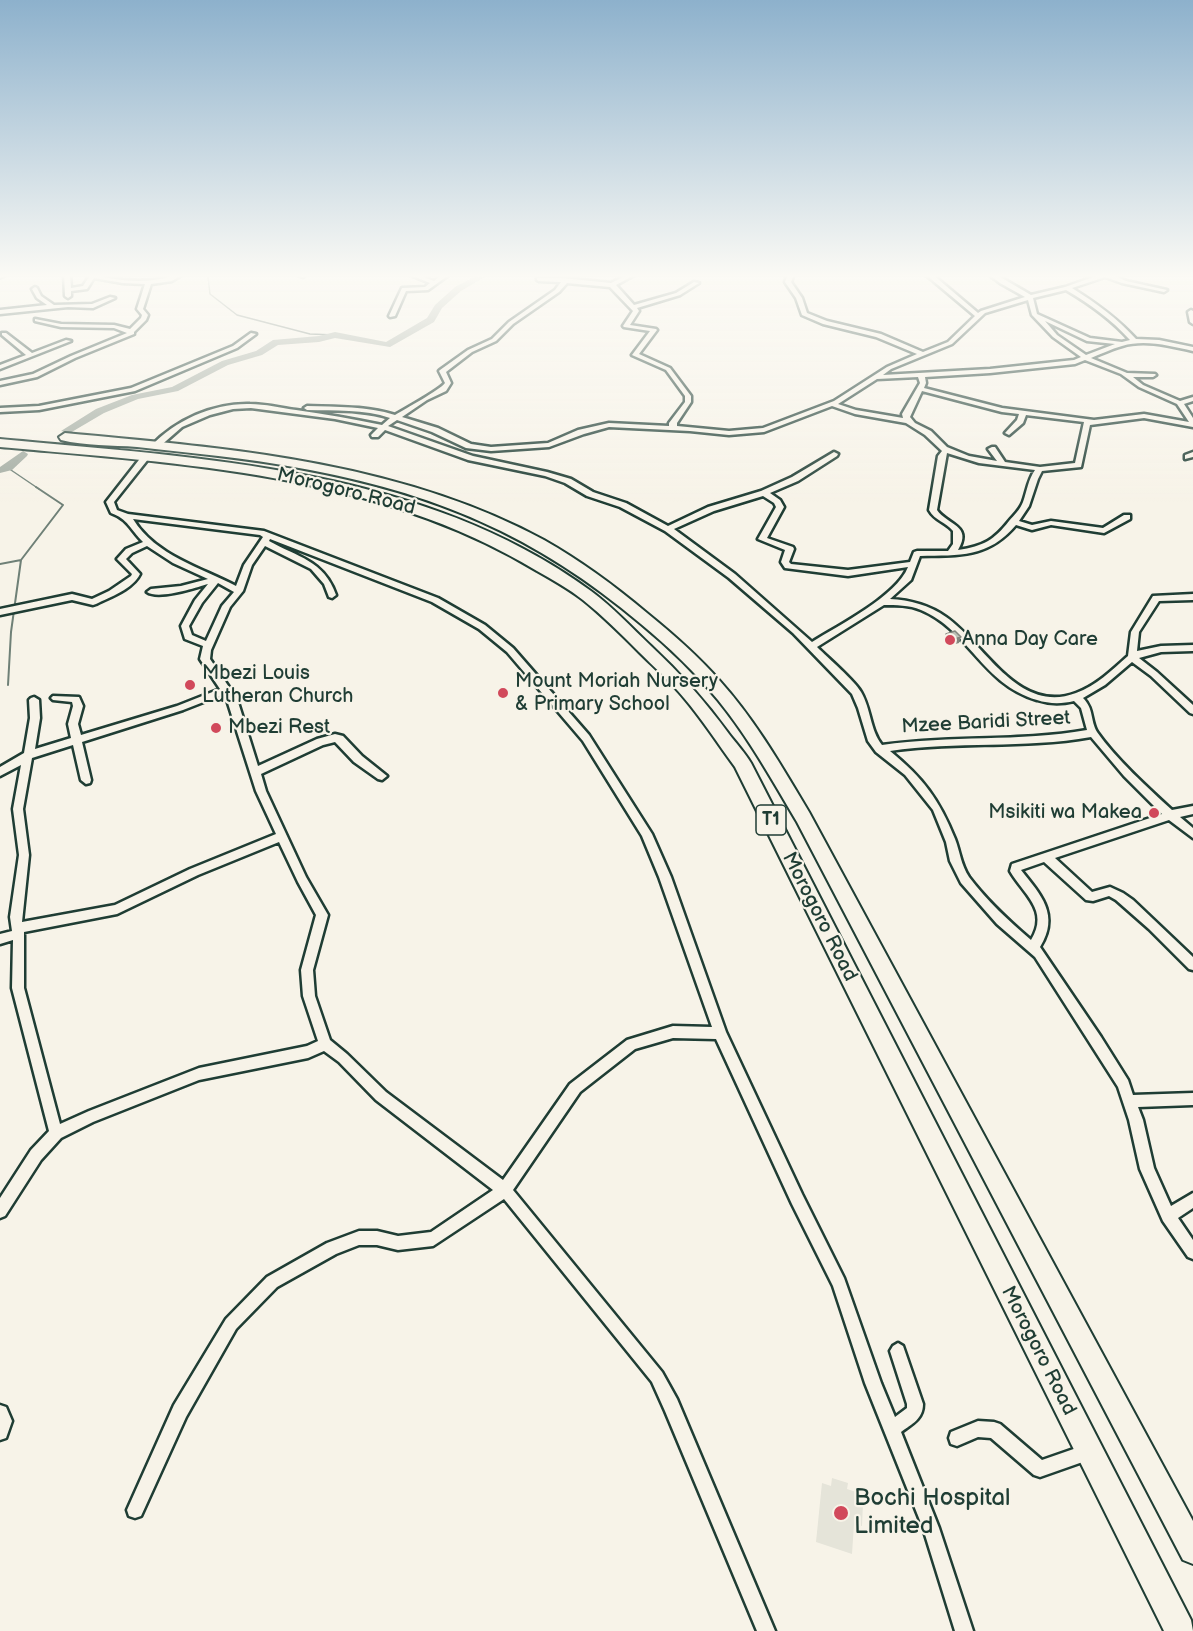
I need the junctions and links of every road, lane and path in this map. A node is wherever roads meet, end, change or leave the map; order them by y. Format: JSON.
{"nodes":[{"id":1,"x":25,"y":350,"type":"edge"},
{"id":2,"x":45,"y":350,"type":"edge"},
{"id":3,"x":90,"y":350,"type":"edge"},
{"id":4,"x":228,"y":350,"type":"edge"},
{"id":5,"x":472,"y":350,"type":"edge"},
{"id":6,"x":640,"y":350,"type":"edge"},
{"id":7,"x":913,"y":350,"type":"edge"},
{"id":8,"x":933,"y":350,"type":"edge"},
{"id":9,"x":1075,"y":350,"type":"edge"},
{"id":10,"x":1108,"y":350,"type":"edge"},
{"id":11,"x":32,"y":355,"type":"junction"},
{"id":12,"x":924,"y":355,"type":"junction"},
{"id":13,"x":1087,"y":359,"type":"junction"},
{"id":14,"x":0,"y":367,"type":"edge"},
{"id":15,"x":921,"y":375,"type":"junction"},
{"id":16,"x":1126,"y":375,"type":"junction"},
{"id":17,"x":1153,"y":375,"type":"dead end"},
{"id":18,"x":878,"y":377,"type":"junction"},
{"id":19,"x":0,"y":383,"type":"edge"},
{"id":20,"x":921,"y":389,"type":"junction"},
{"id":21,"x":1193,"y":399,"type":"edge"},
{"id":22,"x":1180,"y":403,"type":"junction"},
{"id":23,"x":832,"y":404,"type":"junction"},
{"id":24,"x":0,"y":410,"type":"edge"},
{"id":25,"x":282,"y":411,"type":"junction"},
{"id":26,"x":1023,"y":413,"type":"junction"},
{"id":27,"x":397,"y":418,"type":"junction"},
{"id":28,"x":907,"y":421,"type":"junction"},
{"id":29,"x":1091,"y":421,"type":"junction"},
{"id":30,"x":1193,"y":424,"type":"edge"},
{"id":31,"x":383,"y":427,"type":"junction"},
{"id":32,"x":673,"y":428,"type":"junction"},
{"id":33,"x":0,"y":431,"type":"edge"},
{"id":34,"x":1009,"y":434,"type":"dead end"},
{"id":35,"x":375,"y":435,"type":"dead end"},
{"id":36,"x":0,"y":443,"type":"edge"},
{"id":37,"x":992,"y":449,"type":"dead end"},
{"id":38,"x":946,"y":450,"type":"junction"},
{"id":39,"x":150,"y":452,"type":"junction"},
{"id":40,"x":834,"y":454,"type":"dead end"},
{"id":41,"x":1006,"y":465,"type":"junction"},
{"id":42,"x":1040,"y":469,"type":"junction"},
{"id":43,"x":1033,"y":477,"type":"junction"},
{"id":44,"x":764,"y":493,"type":"junction"},
{"id":45,"x":127,"y":516,"type":"junction"},
{"id":46,"x":1127,"y":517,"type":"dead end"},
{"id":47,"x":1013,"y":521,"type":"junction"},
{"id":48,"x":668,"y":529,"type":"junction"},
{"id":49,"x":266,"y":539,"type":"junction"},
{"id":50,"x":148,"y":543,"type":"junction"},
{"id":51,"x":951,"y":554,"type":"junction"},
{"id":52,"x":913,"y":564,"type":"junction"},
{"id":53,"x":217,"y":579,"type":"junction"},
{"id":54,"x":239,"y":591,"type":"junction"},
{"id":55,"x":151,"y":592,"type":"dead end"},
{"id":56,"x":332,"y":595,"type":"dead end"},
{"id":57,"x":1193,"y":597,"type":"edge"},
{"id":58,"x":882,"y":602,"type":"junction"},
{"id":59,"x":0,"y":612,"type":"edge"},
{"id":60,"x":208,"y":645,"type":"junction"},
{"id":61,"x":811,"y":648,"type":"junction"},
{"id":62,"x":1193,"y":648,"type":"edge"},
{"id":63,"x":1132,"y":657,"type":"junction"},
{"id":64,"x":226,"y":690,"type":"junction"},
{"id":65,"x":56,"y":698,"type":"dead end"},
{"id":66,"x":1077,"y":698,"type":"junction"},
{"id":67,"x":34,"y":700,"type":"dead end"},
{"id":68,"x":1193,"y":711,"type":"edge"},
{"id":69,"x":1093,"y":733,"type":"junction"},
{"id":70,"x":77,"y":742,"type":"junction"},
{"id":71,"x":880,"y":749,"type":"junction"},
{"id":72,"x":28,"y":756,"type":"junction"},
{"id":73,"x":0,"y":772,"type":"edge"},
{"id":74,"x":255,"y":772,"type":"junction"},
{"id":75,"x":382,"y":776,"type":"dead end"},
{"id":76,"x":86,"y":780,"type":"dead end"},
{"id":77,"x":1193,"y":810,"type":"edge"},
{"id":78,"x":1170,"y":815,"type":"junction"},
{"id":79,"x":1193,"y":834,"type":"edge"},
{"id":80,"x":282,"y":837,"type":"junction"},
{"id":81,"x":1046,"y":857,"type":"junction"},
{"id":82,"x":17,"y":931,"type":"junction"},
{"id":83,"x":0,"y":939,"type":"edge"},
{"id":84,"x":1033,"y":947,"type":"junction"},
{"id":85,"x":1193,"y":965,"type":"edge"},
{"id":86,"x":720,"y":1033,"type":"junction"},
{"id":87,"x":325,"y":1044,"type":"junction"},
{"id":88,"x":1193,"y":1099,"type":"edge"},
{"id":89,"x":1131,"y":1101,"type":"junction"},
{"id":90,"x":56,"y":1134,"type":"junction"},
{"id":91,"x":505,"y":1190,"type":"junction"},
{"id":92,"x":1193,"y":1200,"type":"edge"},
{"id":93,"x":0,"y":1211,"type":"edge"},
{"id":94,"x":1168,"y":1216,"type":"junction"},
{"id":95,"x":1188,"y":1241,"type":"edge"},
{"id":96,"x":1193,"y":1252,"type":"edge"},
{"id":97,"x":898,"y":1351,"type":"dead end"},
{"id":98,"x":0,"y":1413,"type":"edge"},
{"id":99,"x":892,"y":1430,"type":"junction"},
{"id":100,"x":0,"y":1432,"type":"edge"},
{"id":101,"x":957,"y":1438,"type":"dead end"},
{"id":102,"x":1088,"y":1451,"type":"junction"},
{"id":103,"x":135,"y":1509,"type":"dead end"},
{"id":104,"x":1193,"y":1550,"type":"edge"},
{"id":105,"x":766,"y":1631,"type":"edge"},
{"id":106,"x":964,"y":1631,"type":"edge"},
{"id":107,"x":1180,"y":1631,"type":"edge"}],
"edges":[{"from":1,"to":11,"type":"street"},
{"from":2,"to":11,"type":"street"},
{"from":3,"to":19,"type":"street"},
{"from":4,"to":24,"type":"street"},
{"from":5,"to":27,"type":"street"},
{"from":6,"to":32,"type":"street"},
{"from":7,"to":12,"type":"street"},
{"from":8,"to":12,"type":"street"},
{"from":9,"to":13,"type":"street"},
{"from":10,"to":13,"type":"street"},
{"from":11,"to":14,"type":"street"},
{"from":12,"to":18,"type":"street"},
{"from":13,"to":15,"type":"street"},
{"from":13,"to":16,"type":"street"},
{"from":15,"to":18,"type":"street"},
{"from":15,"to":20,"type":"street"},
{"from":16,"to":17,"type":"street"},
{"from":16,"to":22,"type":"street"},
{"from":18,"to":23,"type":"street"},
{"from":20,"to":26,"type":"street"},
{"from":20,"to":28,"type":"street"},
{"from":21,"to":22,"type":"street"},
{"from":22,"to":30,"type":"street"},
{"from":23,"to":28,"type":"street"},
{"from":23,"to":32,"type":"street"},
{"from":25,"to":27,"type":"street"},
{"from":25,"to":31,"type":"street"},
{"from":25,"to":39,"type":"street"},
{"from":26,"to":29,"type":"street"},
{"from":26,"to":34,"type":"street"},
{"from":27,"to":31,"type":"street"},
{"from":27,"to":32,"type":"street"},
{"from":28,"to":38,"type":"street"},
{"from":29,"to":30,"type":"street"},
{"from":29,"to":42,"type":"street"},
{"from":31,"to":35,"type":"street"},
{"from":31,"to":48,"type":"street"},
{"from":33,"to":39,"type":"highway","name":"Morogoro Road","number":"T1"},
{"from":36,"to":39,"type":"highway","name":"Morogoro Road","number":"T1"},
{"from":37,"to":41,"type":"street"},
{"from":38,"to":41,"type":"street"},
{"from":38,"to":51,"type":"street"},
{"from":39,"to":45,"type":"street"},
{"from":39,"to":102,"type":"highway","name":"Morogoro Road","number":"T1"},
{"from":39,"to":104,"type":"highway","name":"Morogoro Road","number":"T1"},
{"from":40,"to":44,"type":"street"},
{"from":41,"to":42,"type":"street"},
{"from":41,"to":43,"type":"street"},
{"from":42,"to":43,"type":"street"},
{"from":43,"to":47,"type":"street"},
{"from":44,"to":48,"type":"street"},
{"from":44,"to":52,"type":"street"},
{"from":45,"to":49,"type":"street"},
{"from":45,"to":50,"type":"street"},
{"from":46,"to":47,"type":"street"},
{"from":47,"to":51,"type":"street"},
{"from":48,"to":61,"type":"street"},
{"from":49,"to":54,"type":"street"},
{"from":49,"to":56,"type":"street"},
{"from":49,"to":86,"type":"street"},
{"from":50,"to":53,"type":"street"},
{"from":50,"to":59,"type":"street"},
{"from":51,"to":52,"type":"street"},
{"from":52,"to":58,"type":"street"},
{"from":53,"to":54,"type":"street"},
{"from":53,"to":55,"type":"street"},
{"from":53,"to":60,"type":"street"},
{"from":54,"to":60,"type":"street"},
{"from":57,"to":63,"type":"street"},
{"from":58,"to":61,"type":"street"},
{"from":58,"to":66,"type":"street"},
{"from":60,"to":64,"type":"street"},
{"from":61,"to":71,"type":"street"},
{"from":62,"to":63,"type":"street"},
{"from":63,"to":66,"type":"street"},
{"from":63,"to":68,"type":"street"},
{"from":64,"to":70,"type":"street"},
{"from":64,"to":74,"type":"street"},
{"from":65,"to":70,"type":"street"},
{"from":66,"to":69,"type":"street"},
{"from":67,"to":72,"type":"street"},
{"from":69,"to":71,"type":"street","name":"Mzee Baridi Street"},
{"from":69,"to":78,"type":"street"},
{"from":70,"to":72,"type":"street"},
{"from":70,"to":76,"type":"street"},
{"from":71,"to":84,"type":"street"},
{"from":72,"to":73,"type":"street"},
{"from":72,"to":82,"type":"street"},
{"from":74,"to":75,"type":"street"},
{"from":74,"to":80,"type":"street"},
{"from":77,"to":78,"type":"street"},
{"from":78,"to":79,"type":"street"},
{"from":78,"to":81,"type":"street"},
{"from":80,"to":82,"type":"street"},
{"from":80,"to":87,"type":"street"},
{"from":81,"to":84,"type":"street"},
{"from":81,"to":85,"type":"street"},
{"from":82,"to":83,"type":"street"},
{"from":82,"to":90,"type":"street"},
{"from":84,"to":89,"type":"street"},
{"from":86,"to":91,"type":"street"},
{"from":86,"to":99,"type":"street"},
{"from":87,"to":90,"type":"street"},
{"from":87,"to":91,"type":"street"},
{"from":88,"to":89,"type":"street"},
{"from":89,"to":94,"type":"street"},
{"from":90,"to":93,"type":"street"},
{"from":91,"to":103,"type":"street"},
{"from":91,"to":105,"type":"street"},
{"from":92,"to":94,"type":"street"},
{"from":94,"to":95,"type":"street"},
{"from":95,"to":96,"type":"street"},
{"from":97,"to":99,"type":"street"},
{"from":98,"to":100,"type":"street"},
{"from":99,"to":106,"type":"street"},
{"from":101,"to":102,"type":"street"},
{"from":102,"to":107,"type":"highway","name":"Morogoro Road","number":"T1"}]}
